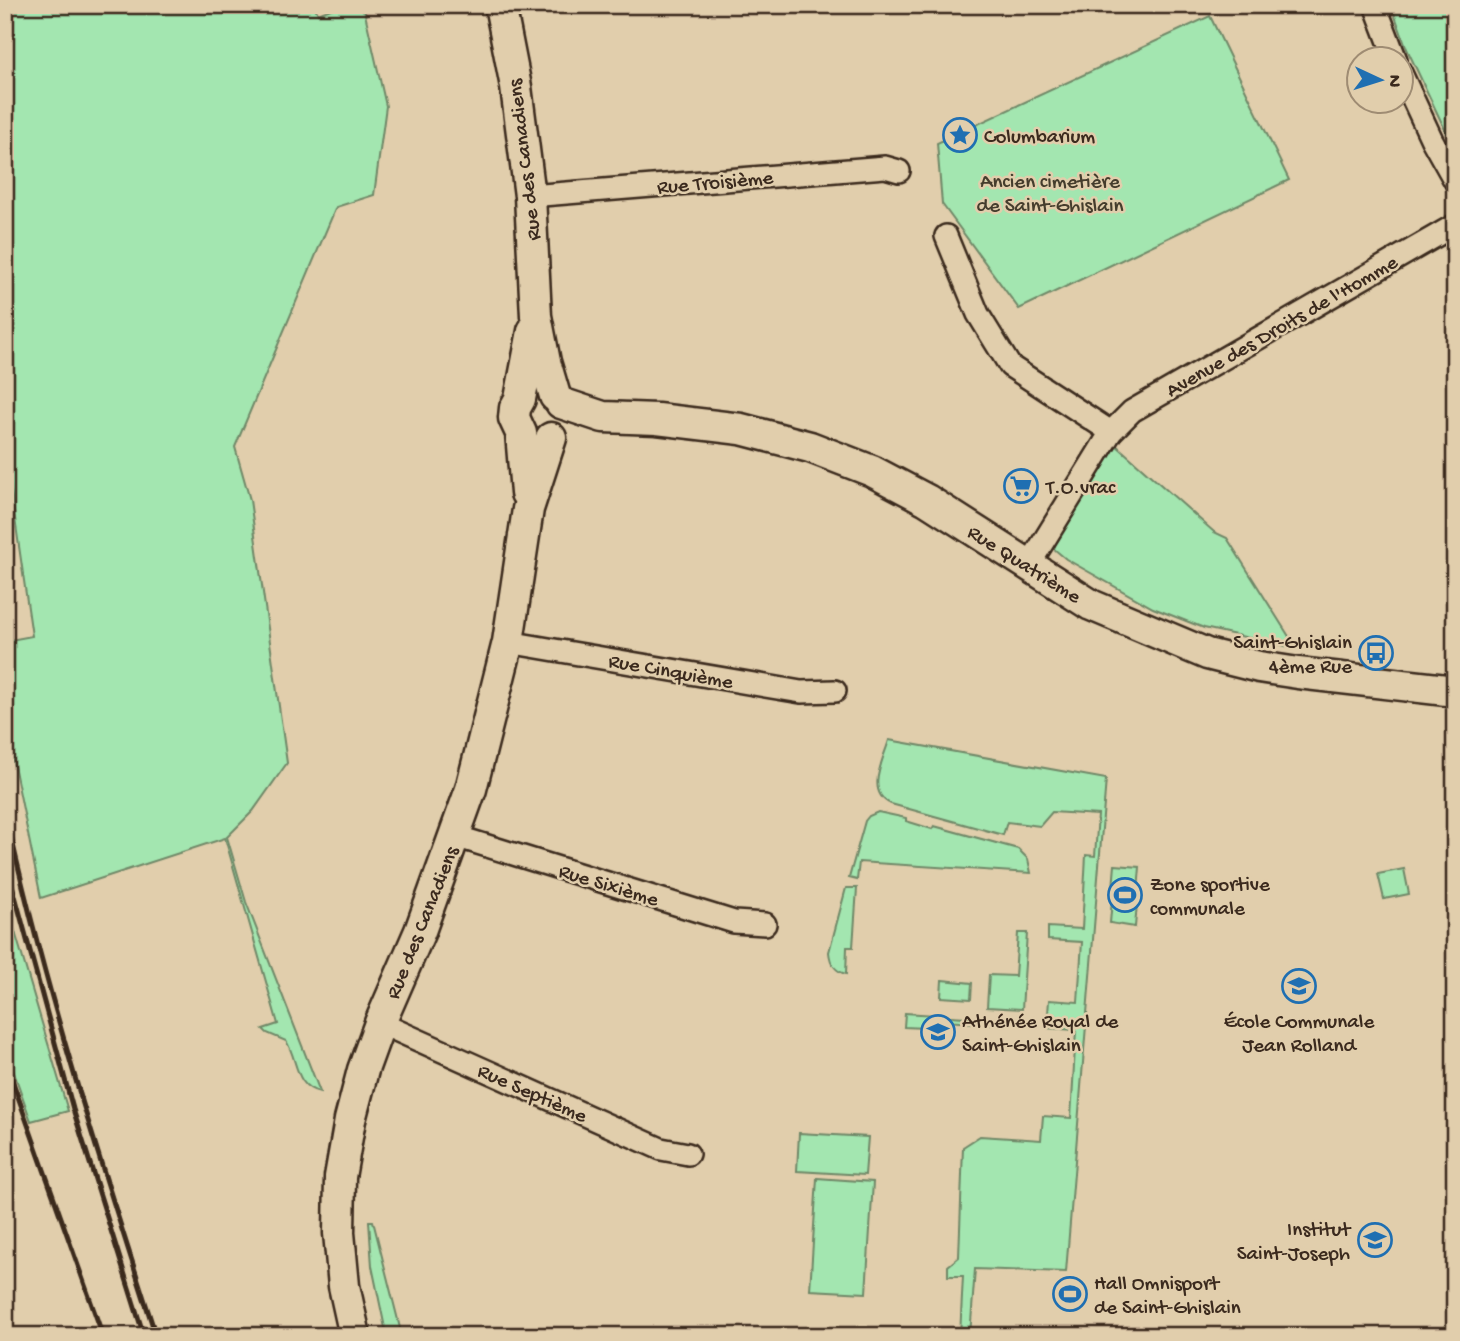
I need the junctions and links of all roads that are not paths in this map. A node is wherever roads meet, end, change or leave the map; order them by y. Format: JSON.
{"nodes":[{"id":1,"x":500,"y":5,"type":"edge"},
{"id":2,"x":1375,"y":5,"type":"edge"},
{"id":3,"x":1390,"y":46,"type":"edge"},
{"id":4,"x":1414,"y":100,"type":"edge"},
{"id":5,"x":900,"y":171,"type":"dead end"},
{"id":6,"x":1455,"y":181,"type":"edge"},
{"id":7,"x":530,"y":196,"type":"junction"},
{"id":8,"x":1455,"y":225,"type":"edge"},
{"id":9,"x":946,"y":236,"type":"dead end"},
{"id":10,"x":536,"y":316,"type":"junction"},
{"id":11,"x":520,"y":399,"type":"junction"},
{"id":12,"x":557,"y":417,"type":"junction"},
{"id":13,"x":1111,"y":432,"type":"junction"},
{"id":14,"x":521,"y":433,"type":"junction"},
{"id":15,"x":527,"y":509,"type":"junction"},
{"id":16,"x":1029,"y":565,"type":"junction"},
{"id":17,"x":508,"y":642,"type":"junction"},
{"id":18,"x":835,"y":691,"type":"dead end"},
{"id":19,"x":1455,"y":691,"type":"edge"},
{"id":20,"x":455,"y":836,"type":"junction"},
{"id":21,"x":765,"y":924,"type":"dead end"},
{"id":22,"x":380,"y":1023,"type":"junction"},
{"id":23,"x":688,"y":1154,"type":"dead end"},
{"id":24,"x":355,"y":1336,"type":"edge"}],
"edges":[{"from":1,"to":7,"type":"street","name":"Rue des Canadiens"},
{"from":2,"to":3,"type":"street"},
{"from":4,"to":6,"type":"street"},
{"from":5,"to":7,"type":"street","name":"Rue Troisième"},
{"from":7,"to":10,"type":"street","name":"Rue des Canadiens"},
{"from":8,"to":13,"type":"street","name":"Avenue des Droits de l'Homme"},
{"from":9,"to":13,"type":"street"},
{"from":10,"to":11,"type":"street","name":"Rue des Canadiens"},
{"from":10,"to":12,"type":"street","name":"Rue des Canadiens"},
{"from":11,"to":12,"type":"street"},
{"from":11,"to":14,"type":"street","name":"Rue des Canadiens"},
{"from":12,"to":14,"type":"street"},
{"from":12,"to":15,"type":"street","name":"Rue des Canadiens"},
{"from":12,"to":16,"type":"street","name":"Rue Quatrième"},
{"from":13,"to":16,"type":"street","name":"Avenue des Droits de l'Homme"},
{"from":14,"to":15,"type":"street","name":"Rue des Canadiens"},
{"from":15,"to":17,"type":"street","name":"Rue des Canadiens"},
{"from":16,"to":19,"type":"street","name":"Rue Quatrième"},
{"from":17,"to":18,"type":"street","name":"Rue Cinquième"},
{"from":17,"to":20,"type":"street","name":"Rue des Canadiens"},
{"from":20,"to":21,"type":"street","name":"Rue Sixième"},
{"from":20,"to":22,"type":"street","name":"Rue des Canadiens"},
{"from":22,"to":23,"type":"street","name":"Rue Septième"},
{"from":22,"to":24,"type":"street","name":"Rue des Canadiens"}]}
